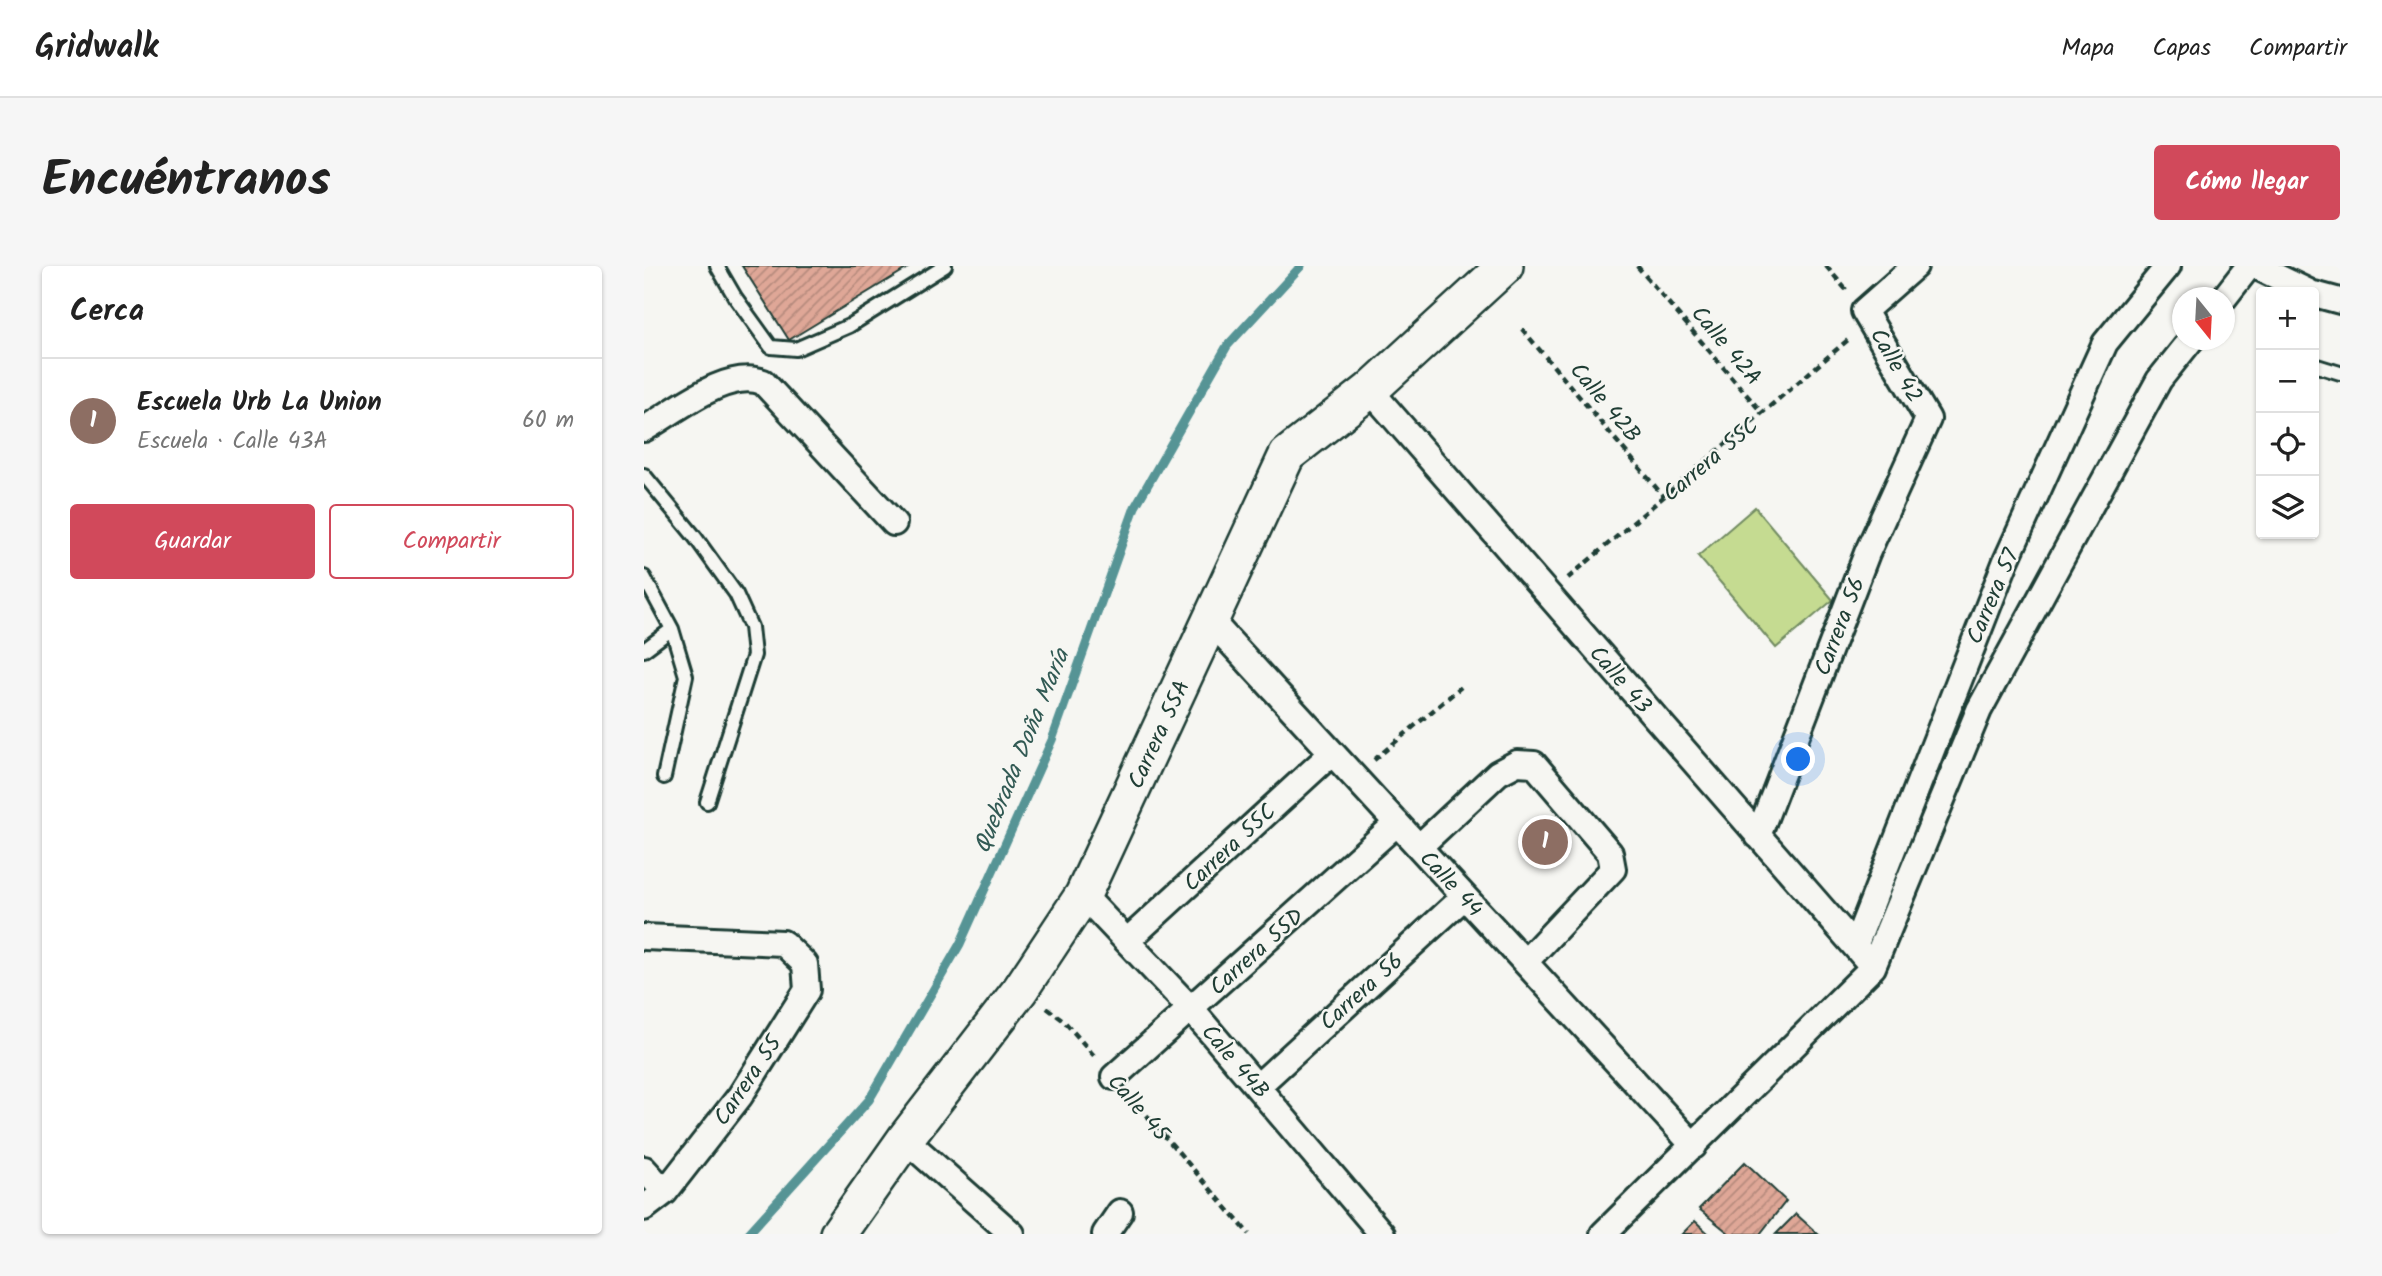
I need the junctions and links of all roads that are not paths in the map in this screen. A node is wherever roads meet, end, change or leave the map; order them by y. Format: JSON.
{"nodes":[{"id":1,"x":717,"y":266,"type":"edge"},
{"id":2,"x":945,"y":266,"type":"edge"},
{"id":3,"x":1506,"y":266,"type":"edge"},
{"id":4,"x":1915,"y":266,"type":"edge"},
{"id":5,"x":2168,"y":266,"type":"edge"},
{"id":6,"x":2249,"y":266,"type":"edge"},
{"id":7,"x":2255,"y":266,"type":"edge"},
{"id":8,"x":2233,"y":287,"type":"edge"},
{"id":9,"x":2297,"y":287,"type":"edge"},
{"id":10,"x":2319,"y":295,"type":"edge"},
{"id":11,"x":2340,"y":301,"type":"edge"},
{"id":12,"x":2183,"y":350,"type":"edge"},
{"id":13,"x":2319,"y":367,"type":"edge"},
{"id":14,"x":2340,"y":373,"type":"edge"},
{"id":15,"x":1370,"y":390,"type":"junction"},
{"id":16,"x":1928,"y":419,"type":"joint"},
{"id":17,"x":650,"y":426,"type":"edge"},
{"id":18,"x":644,"y":475,"type":"edge"},
{"id":19,"x":894,"y":523,"type":"dead end"},
{"id":20,"x":644,"y":577,"type":"edge"},
{"id":21,"x":1210,"y":620,"type":"junction"},
{"id":22,"x":672,"y":629,"type":"junction"},
{"id":23,"x":644,"y":650,"type":"edge"},
{"id":24,"x":1332,"y":752,"type":"junction"},
{"id":25,"x":664,"y":777,"type":"dead end"},
{"id":26,"x":707,"y":802,"type":"dead end"},
{"id":27,"x":1397,"y":823,"type":"junction"},
{"id":28,"x":1758,"y":836,"type":"junction"},
{"id":29,"x":1419,"y":847,"type":"junction"},
{"id":30,"x":1083,"y":895,"type":"junction"},
{"id":31,"x":1464,"y":897,"type":"junction"},
{"id":32,"x":644,"y":937,"type":"edge"},
{"id":33,"x":1127,"y":941,"type":"junction"},
{"id":34,"x":1854,"y":946,"type":"junction"},
{"id":35,"x":1525,"y":962,"type":"junction"},
{"id":36,"x":1873,"y":967,"type":"junction"},
{"id":37,"x":1191,"y":1009,"type":"junction"},
{"id":38,"x":1114,"y":1077,"type":"road end"},
{"id":39,"x":1258,"y":1086,"type":"junction"},
{"id":40,"x":905,"y":1139,"type":"junction"},
{"id":41,"x":1695,"y":1146,"type":"junction"},
{"id":42,"x":644,"y":1170,"type":"edge"},
{"id":43,"x":665,"y":1192,"type":"junction"},
{"id":44,"x":644,"y":1208,"type":"edge"},
{"id":45,"x":1120,"y":1212,"type":"dead end"},
{"id":46,"x":838,"y":1234,"type":"edge"},
{"id":47,"x":1012,"y":1234,"type":"edge"},
{"id":48,"x":1105,"y":1234,"type":"edge"},
{"id":49,"x":1382,"y":1234,"type":"edge"},
{"id":50,"x":1603,"y":1234,"type":"edge"}],
"edges":[{"from":1,"to":2,"type":"lane"},
{"from":3,"to":15,"type":"street","name":"Carrera 55A"},
{"from":4,"to":16,"type":"street","name":"Calle 42"},
{"from":5,"to":34,"type":"street","name":"Carrera 57"},
{"from":6,"to":8,"type":"street"},
{"from":7,"to":9,"type":"street"},
{"from":10,"to":11,"type":"street"},
{"from":12,"to":36,"type":"street","name":"Carrera 57"},
{"from":13,"to":14,"type":"lane"},
{"from":15,"to":21,"type":"street","name":"Carrera 55A"},
{"from":15,"to":28,"type":"street","name":"Calle 43"},
{"from":16,"to":28,"type":"street","name":"Carrera 56"},
{"from":17,"to":19,"type":"street"},
{"from":18,"to":26,"type":"lane"},
{"from":20,"to":22,"type":"lane"},
{"from":21,"to":24,"type":"street","name":"Calle 44"},
{"from":21,"to":30,"type":"street","name":"Carrera 55A"},
{"from":22,"to":23,"type":"lane"},
{"from":22,"to":25,"type":"lane"},
{"from":24,"to":27,"type":"street","name":"Calle 44"},
{"from":24,"to":33,"type":"street","name":"Carrera 55C"},
{"from":27,"to":29,"type":"street","name":"Calle 44"},
{"from":27,"to":37,"type":"street","name":"Carrera 55D"},
{"from":28,"to":34,"type":"street","name":"Calle 43"},
{"from":29,"to":31,"type":"street","name":"Calle 44"},
{"from":29,"to":35,"type":"street"},
{"from":30,"to":33,"type":"street","name":"Cale 44B"},
{"from":30,"to":40,"type":"street","name":"Carrera 55A"},
{"from":31,"to":35,"type":"street","name":"Calle 44"},
{"from":31,"to":39,"type":"street","name":"Carrera 56"},
{"from":32,"to":43,"type":"street","name":"Carrera 55"},
{"from":33,"to":37,"type":"street","name":"Cale 44B"},
{"from":34,"to":36,"type":"street","name":"Calle 43"},
{"from":35,"to":41,"type":"street","name":"Calle 44"},
{"from":36,"to":41,"type":"street"},
{"from":37,"to":38,"type":"street","name":"Carrera 55D"},
{"from":37,"to":39,"type":"street","name":"Cale 44B"},
{"from":39,"to":49,"type":"street","name":"Cale 44B"},
{"from":40,"to":46,"type":"street","name":"Carrera 55A"},
{"from":40,"to":47,"type":"street"},
{"from":41,"to":50,"type":"street"},
{"from":42,"to":43,"type":"street"},
{"from":43,"to":44,"type":"street","name":"Carrera 55"},
{"from":45,"to":48,"type":"street"}]}
